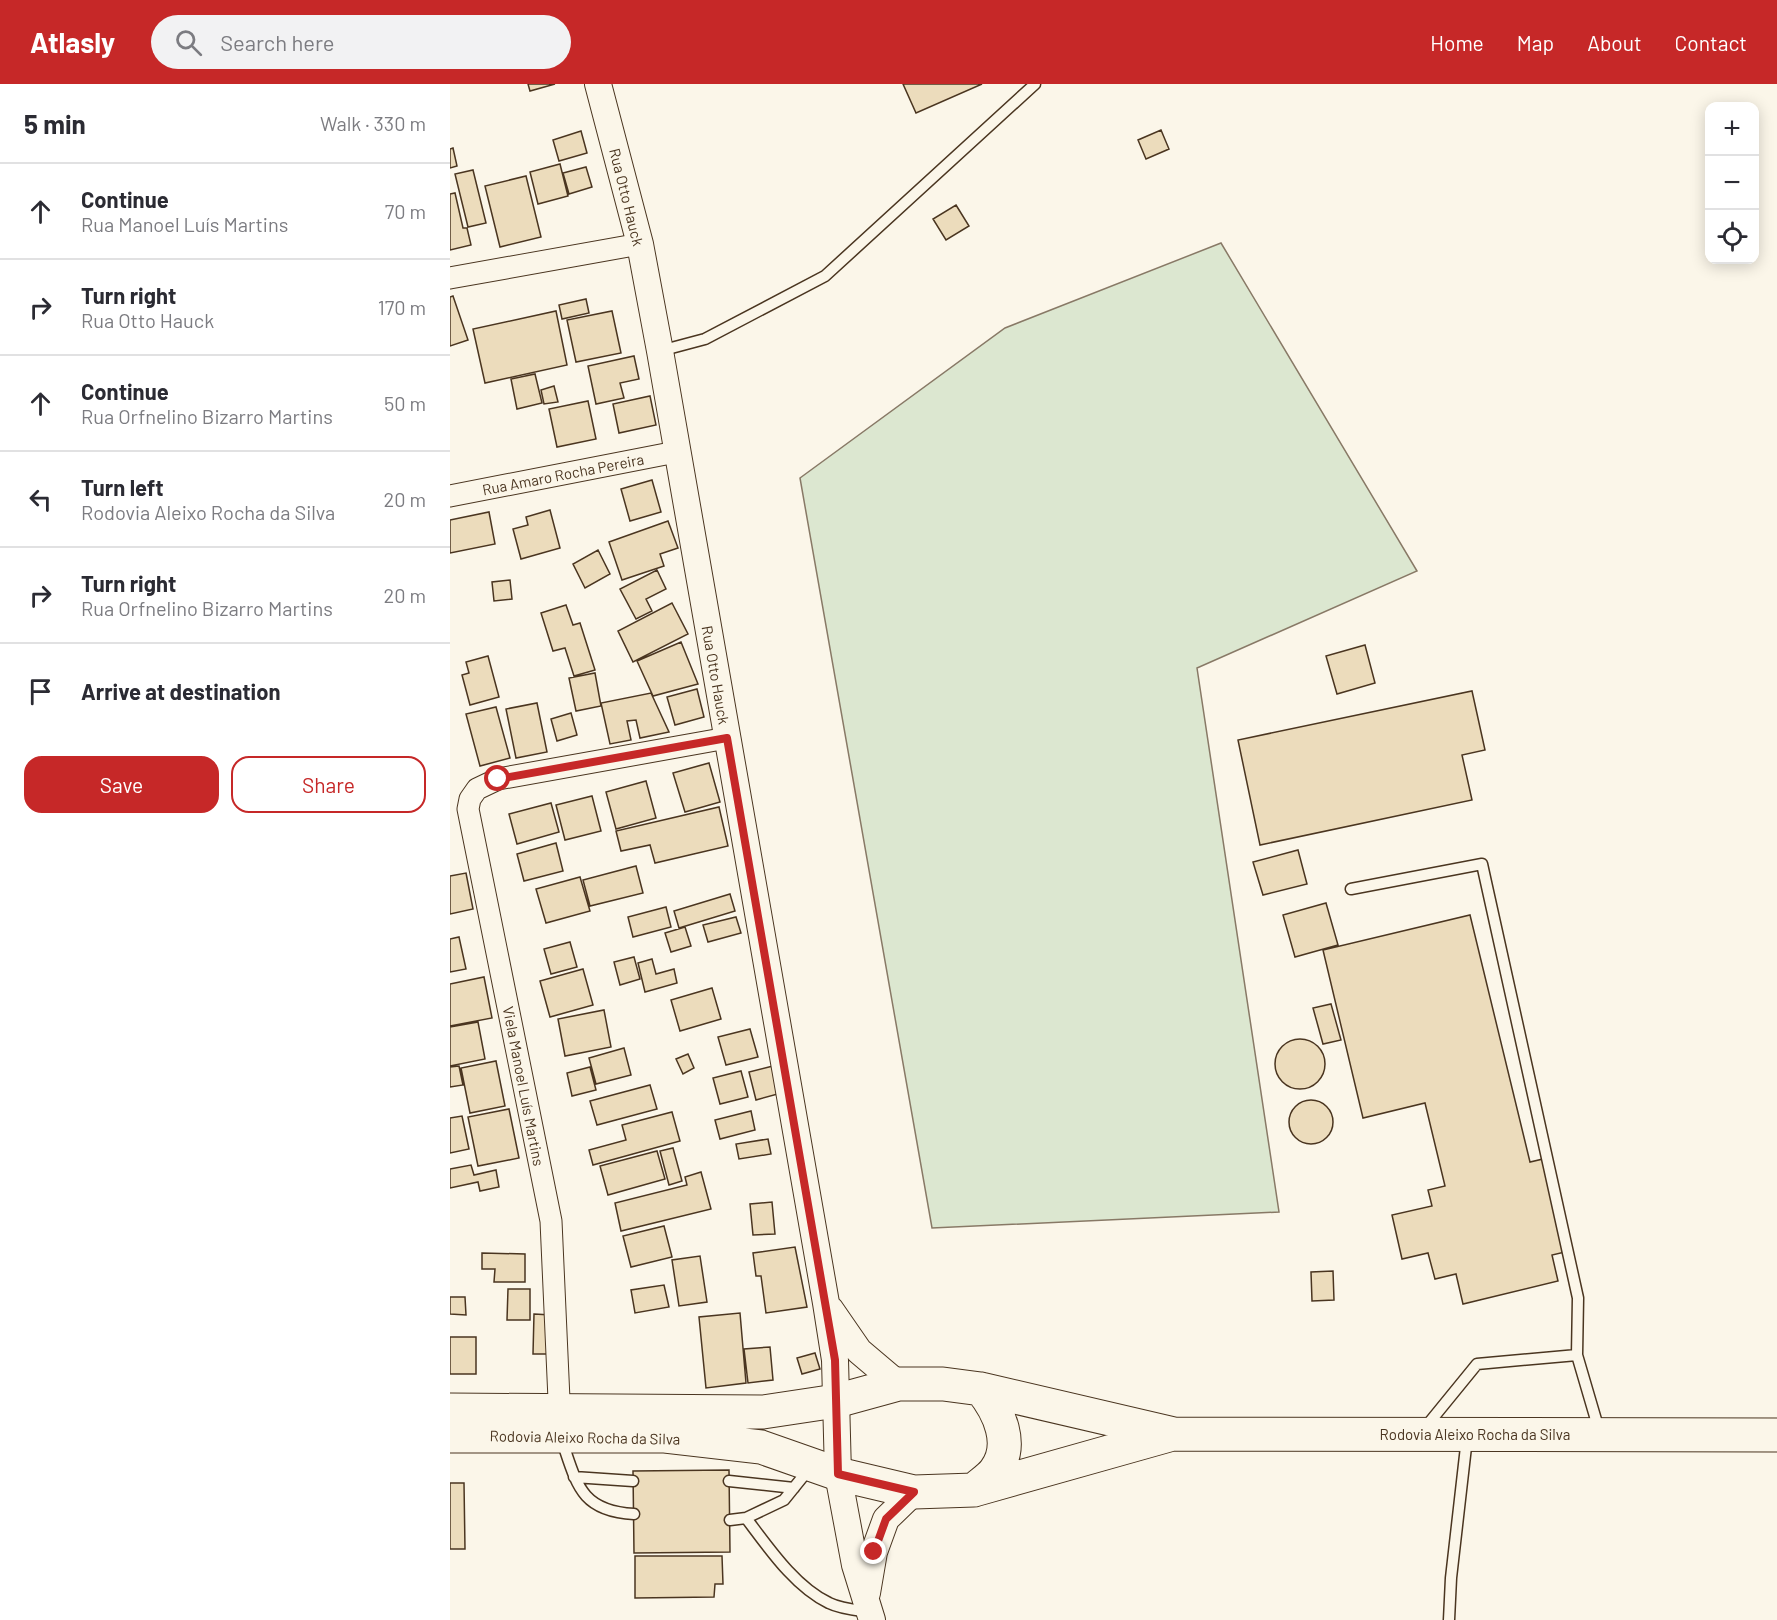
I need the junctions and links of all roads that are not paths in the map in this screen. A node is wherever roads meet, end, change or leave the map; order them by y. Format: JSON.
{"nodes":[{"id":1,"x":598,"y":84,"type":"edge"},
{"id":2,"x":1035,"y":84,"type":"edge"},
{"id":3,"x":640,"y":244,"type":"junction"},
{"id":4,"x":450,"y":278,"type":"edge"},
{"id":5,"x":660,"y":351,"type":"junction"},
{"id":6,"x":676,"y":452,"type":"junction"},
{"id":7,"x":450,"y":496,"type":"edge"},
{"id":8,"x":727,"y":738,"type":"junction"},
{"id":9,"x":1351,"y":889,"type":"dead end"},
{"id":10,"x":826,"y":1304,"type":"junction"},
{"id":11,"x":1577,"y":1355,"type":"junction"},
{"id":12,"x":898,"y":1384,"type":"junction"},
{"id":13,"x":981,"y":1389,"type":"junction"},
{"id":14,"x":836,"y":1401,"type":"junction"},
{"id":15,"x":450,"y":1410,"type":"edge"},
{"id":16,"x":560,"y":1423,"type":"junction"},
{"id":17,"x":1174,"y":1434,"type":"junction"},
{"id":18,"x":1420,"y":1434,"type":"junction"},
{"id":19,"x":1468,"y":1434,"type":"junction"},
{"id":20,"x":1600,"y":1434,"type":"junction"},
{"id":21,"x":1777,"y":1435,"type":"edge"},
{"id":22,"x":450,"y":1436,"type":"edge"},
{"id":23,"x":815,"y":1476,"type":"junction"},
{"id":24,"x":574,"y":1477,"type":"junction"},
{"id":25,"x":633,"y":1480,"type":"dead end"},
{"id":26,"x":729,"y":1481,"type":"dead end"},
{"id":27,"x":974,"y":1490,"type":"junction"},
{"id":28,"x":914,"y":1492,"type":"junction"},
{"id":29,"x":634,"y":1514,"type":"dead end"},
{"id":30,"x":746,"y":1518,"type":"junction"},
{"id":31,"x":730,"y":1520,"type":"dead end"},
{"id":32,"x":870,"y":1610,"type":"edge"},
{"id":33,"x":1449,"y":1620,"type":"edge"}],
"edges":[{"from":1,"to":3,"type":"street","name":"Rua Otto Hauck"},
{"from":2,"to":5,"type":"lane"},
{"from":3,"to":4,"type":"street"},
{"from":3,"to":5,"type":"street","name":"Rua Otto Hauck"},
{"from":5,"to":6,"type":"street","name":"Rua Otto Hauck"},
{"from":6,"to":7,"type":"street","name":"Rua Amaro Rocha Pereira"},
{"from":6,"to":8,"type":"street","name":"Rua Otto Hauck"},
{"from":8,"to":10,"type":"street","name":"Rua Otto Hauck"},
{"from":8,"to":16,"type":"street","name":"Viela Manoel Luís Martins"},
{"from":9,"to":11,"type":"lane"},
{"from":10,"to":12,"type":"street"},
{"from":10,"to":14,"type":"street","name":"Rua Otto Hauck"},
{"from":11,"to":18,"type":"lane"},
{"from":11,"to":20,"type":"lane"},
{"from":12,"to":13,"type":"main road","name":"Rodovia Aleixo Rocha da Silva"},
{"from":12,"to":14,"type":"main road","name":"Rodovia Aleixo Rocha da Silva"},
{"from":13,"to":17,"type":"main road","name":"Rodovia Aleixo Rocha da Silva"},
{"from":13,"to":27,"type":"main road"},
{"from":14,"to":16,"type":"main road","name":"Rodovia Aleixo Rocha da Silva"},
{"from":14,"to":23,"type":"street","name":"Rua Otto Hauck"},
{"from":15,"to":16,"type":"main road","name":"Rodovia Aleixo Rocha da Silva"},
{"from":16,"to":22,"type":"main road","name":"Rodovia Aleixo Rocha da Silva"},
{"from":16,"to":23,"type":"main road","name":"Rodovia Aleixo Rocha da Silva"},
{"from":16,"to":24,"type":"lane"},
{"from":17,"to":18,"type":"main road","name":"Rodovia Aleixo Rocha da Silva"},
{"from":17,"to":27,"type":"main road","name":"Rodovia Aleixo Rocha da Silva"},
{"from":18,"to":19,"type":"main road","name":"Rodovia Aleixo Rocha da Silva"},
{"from":19,"to":20,"type":"main road","name":"Rodovia Aleixo Rocha da Silva"},
{"from":19,"to":33,"type":"lane"},
{"from":20,"to":21,"type":"main road","name":"Rodovia Aleixo Rocha da Silva"},
{"from":23,"to":26,"type":"lane"},
{"from":23,"to":28,"type":"main road","name":"Rodovia Aleixo Rocha da Silva"},
{"from":23,"to":30,"type":"lane"},
{"from":23,"to":32,"type":"street","name":"Rua Otto Hauck"},
{"from":24,"to":25,"type":"lane"},
{"from":24,"to":29,"type":"lane"},
{"from":27,"to":28,"type":"main road","name":"Rodovia Aleixo Rocha da Silva"},
{"from":28,"to":32,"type":"street"},
{"from":30,"to":31,"type":"lane"},
{"from":30,"to":32,"type":"lane"}]}
